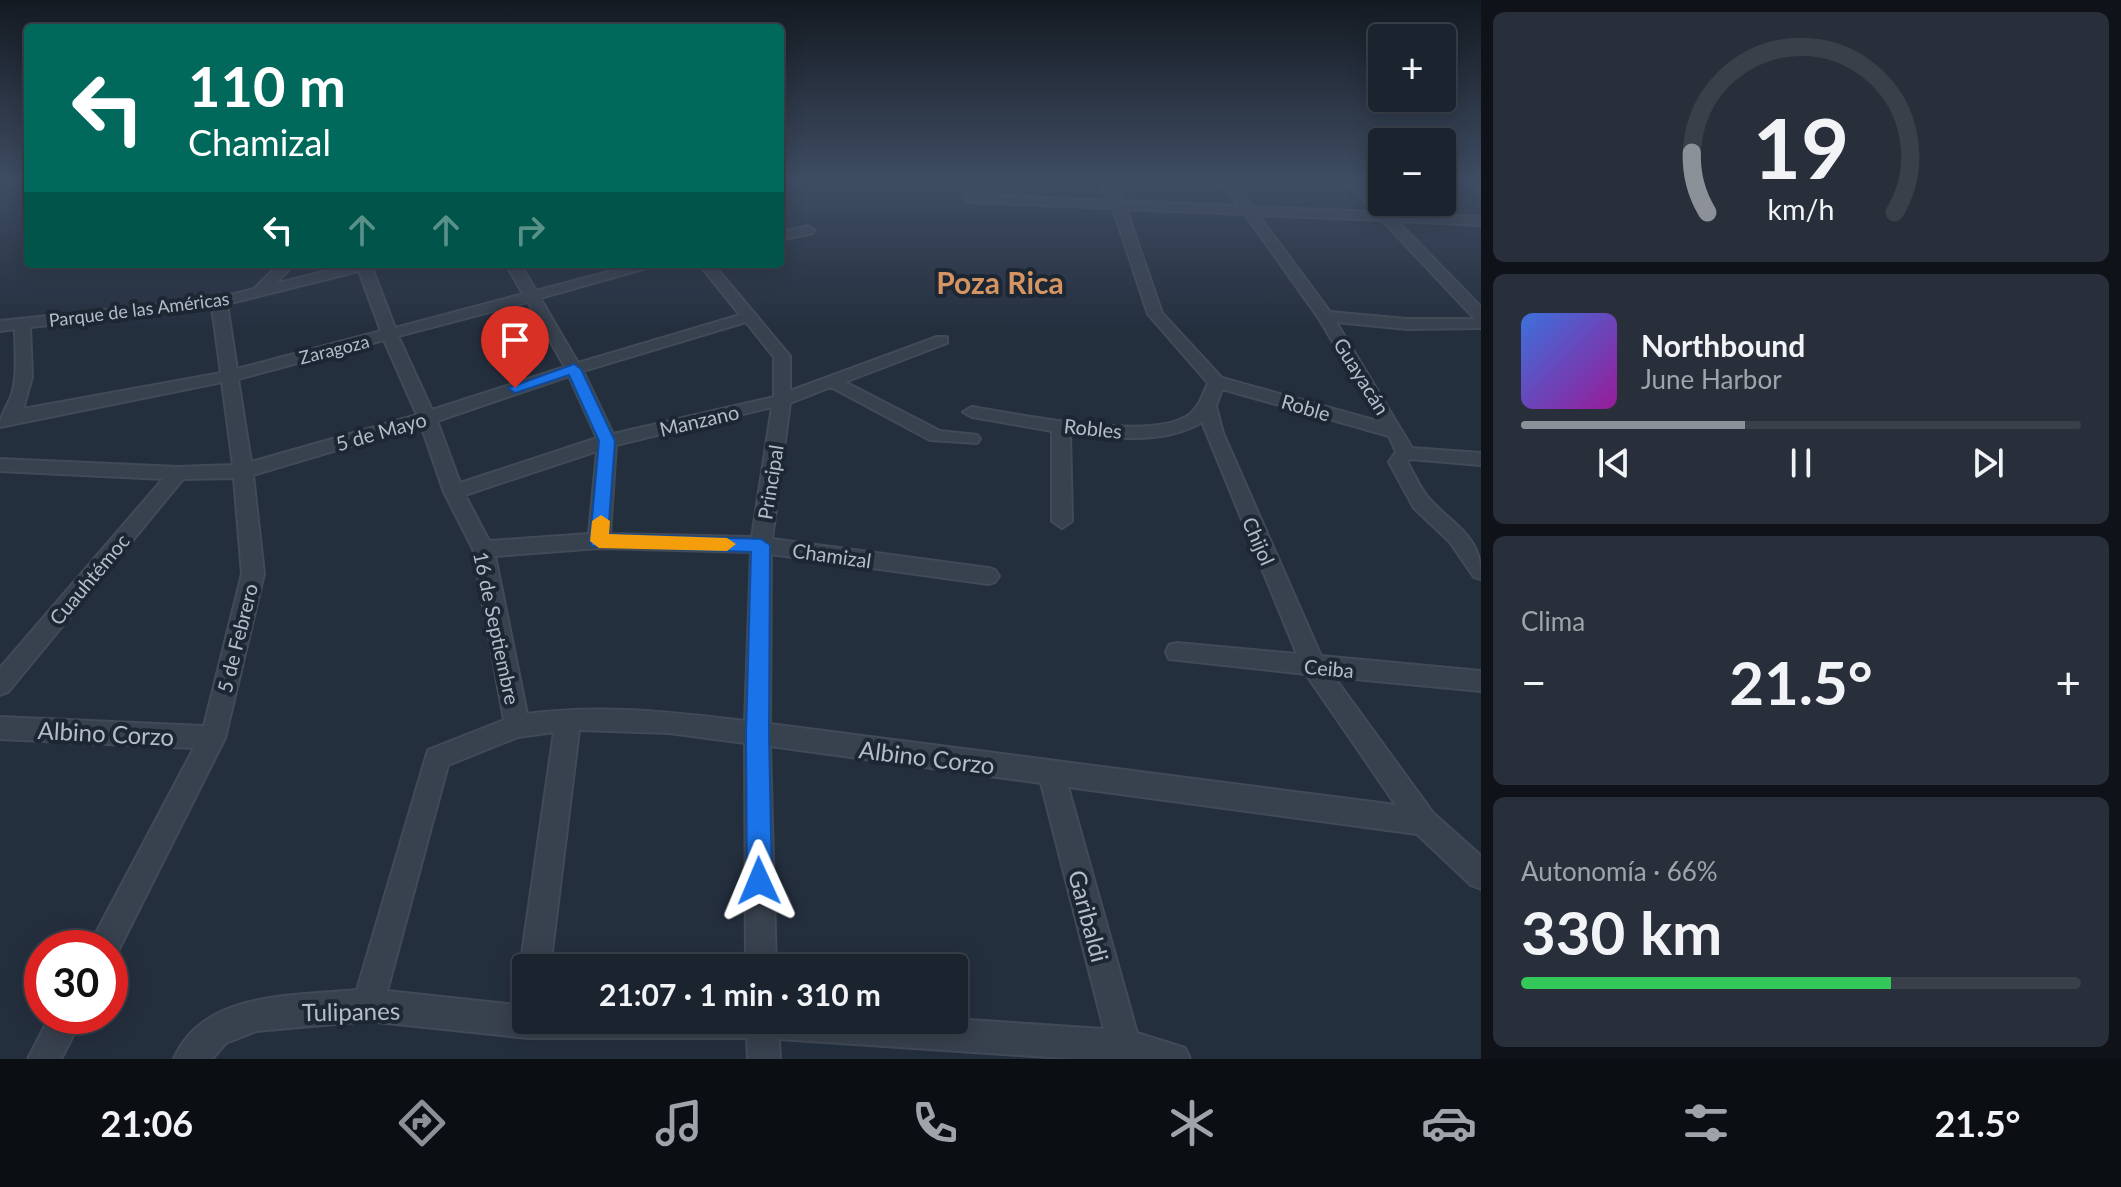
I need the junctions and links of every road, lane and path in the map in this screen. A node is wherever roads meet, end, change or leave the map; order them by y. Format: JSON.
{"nodes":[{"id":1,"x":806,"y":230,"type":"edge"},
{"id":2,"x":1127,"y":230,"type":"edge"},
{"id":3,"x":1262,"y":230,"type":"edge"},
{"id":4,"x":1401,"y":230,"type":"edge"},
{"id":5,"x":784,"y":235,"type":"edge"},
{"id":6,"x":283,"y":268,"type":"edge"},
{"id":7,"x":356,"y":268,"type":"edge"},
{"id":8,"x":369,"y":268,"type":"edge"},
{"id":9,"x":516,"y":268,"type":"edge"},
{"id":10,"x":639,"y":268,"type":"edge"},
{"id":11,"x":709,"y":268,"type":"edge"},
{"id":12,"x":259,"y":292,"type":"junction"},
{"id":13,"x":534,"y":296,"type":"junction"},
{"id":14,"x":219,"y":302,"type":"junction"},
{"id":15,"x":751,"y":316,"type":"junction"},
{"id":16,"x":1325,"y":316,"type":"junction"},
{"id":17,"x":1481,"y":316,"type":"edge"},
{"id":18,"x":22,"y":323,"type":"junction"},
{"id":19,"x":1481,"y":323,"type":"edge"},
{"id":20,"x":0,"y":326,"type":"edge"},
{"id":21,"x":390,"y":335,"type":"junction"},
{"id":22,"x":942,"y":340,"type":"dead end"},
{"id":23,"x":574,"y":369,"type":"junction"},
{"id":24,"x":230,"y":376,"type":"junction"},
{"id":25,"x":829,"y":380,"type":"junction"},
{"id":26,"x":1216,"y":382,"type":"junction"},
{"id":27,"x":782,"y":400,"type":"junction"},
{"id":28,"x":1207,"y":406,"type":"junction"},
{"id":29,"x":972,"y":412,"type":"dead end"},
{"id":30,"x":427,"y":418,"type":"junction"},
{"id":31,"x":5,"y":421,"type":"edge"},
{"id":32,"x":1061,"y":425,"type":"junction"},
{"id":33,"x":1396,"y":432,"type":"junction"},
{"id":34,"x":971,"y":439,"type":"dead end"},
{"id":35,"x":607,"y":441,"type":"junction"},
{"id":36,"x":1405,"y":453,"type":"junction"},
{"id":37,"x":1481,"y":459,"type":"edge"},
{"id":38,"x":0,"y":465,"type":"edge"},
{"id":39,"x":243,"y":471,"type":"junction"},
{"id":40,"x":178,"y":473,"type":"junction"},
{"id":41,"x":454,"y":492,"type":"junction"},
{"id":42,"x":1062,"y":521,"type":"dead end"},
{"id":43,"x":599,"y":541,"type":"junction"},
{"id":44,"x":761,"y":545,"type":"junction"},
{"id":45,"x":483,"y":549,"type":"junction"},
{"id":46,"x":1481,"y":571,"type":"edge"},
{"id":47,"x":988,"y":576,"type":"dead end"},
{"id":48,"x":1177,"y":652,"type":"dead end"},
{"id":49,"x":1314,"y":667,"type":"junction"},
{"id":50,"x":1481,"y":681,"type":"edge"},
{"id":51,"x":0,"y":685,"type":"edge"},
{"id":52,"x":568,"y":719,"type":"junction"},
{"id":53,"x":517,"y":726,"type":"junction"},
{"id":54,"x":0,"y":728,"type":"edge"},
{"id":55,"x":757,"y":735,"type":"junction"},
{"id":56,"x":213,"y":738,"type":"junction"},
{"id":57,"x":1051,"y":773,"type":"junction"},
{"id":58,"x":1423,"y":822,"type":"junction"},
{"id":59,"x":1481,"y":875,"type":"edge"},
{"id":60,"x":112,"y":930,"type":"edge"},
{"id":61,"x":537,"y":954,"type":"edge"},
{"id":62,"x":761,"y":954,"type":"edge"},
{"id":63,"x":368,"y":1005,"type":"junction"},
{"id":64,"x":512,"y":1019,"type":"edge"},
{"id":65,"x":57,"y":1034,"type":"edge"},
{"id":66,"x":763,"y":1034,"type":"edge"},
{"id":67,"x":915,"y":1034,"type":"edge"},
{"id":68,"x":1126,"y":1052,"type":"edge"},
{"id":69,"x":44,"y":1059,"type":"edge"},
{"id":70,"x":190,"y":1059,"type":"edge"},
{"id":71,"x":764,"y":1059,"type":"edge"},
{"id":72,"x":1174,"y":1059,"type":"edge"}],
"edges":[{"from":1,"to":5,"type":"street"},
{"from":2,"to":26,"type":"street"},
{"from":3,"to":16,"type":"street","name":"Guayacán"},
{"from":4,"to":17,"type":"street"},
{"from":6,"to":12,"type":"street"},
{"from":7,"to":12,"type":"street","name":"Parque de las Américas"},
{"from":8,"to":21,"type":"street","name":"16 de Septiembre"},
{"from":9,"to":13,"type":"street"},
{"from":10,"to":13,"type":"street","name":"Zaragoza"},
{"from":11,"to":15,"type":"street","name":"Principal"},
{"from":12,"to":14,"type":"street","name":"Parque de las Américas"},
{"from":13,"to":21,"type":"street","name":"Zaragoza"},
{"from":13,"to":23,"type":"street"},
{"from":14,"to":18,"type":"street","name":"Parque de las Américas"},
{"from":14,"to":24,"type":"street","name":"5 de Febrero"},
{"from":15,"to":23,"type":"street","name":"5 de Mayo"},
{"from":15,"to":27,"type":"street","name":"Principal"},
{"from":16,"to":19,"type":"street"},
{"from":16,"to":33,"type":"street","name":"Guayacán"},
{"from":18,"to":20,"type":"street","name":"Parque de las Américas"},
{"from":18,"to":31,"type":"street"},
{"from":21,"to":24,"type":"street","name":"Zaragoza"},
{"from":21,"to":30,"type":"street","name":"16 de Septiembre"},
{"from":22,"to":25,"type":"street","name":"Manzano"},
{"from":23,"to":30,"type":"street","name":"5 de Mayo"},
{"from":23,"to":35,"type":"street"},
{"from":24,"to":31,"type":"street","name":"Zaragoza"},
{"from":24,"to":39,"type":"street","name":"5 de Febrero"},
{"from":25,"to":27,"type":"street","name":"Manzano"},
{"from":25,"to":34,"type":"street"},
{"from":26,"to":28,"type":"street"},
{"from":26,"to":33,"type":"street","name":"Roble"},
{"from":27,"to":35,"type":"street","name":"Manzano"},
{"from":27,"to":44,"type":"street","name":"Principal"},
{"from":28,"to":32,"type":"street","name":"Robles"},
{"from":28,"to":49,"type":"street","name":"Chijol"},
{"from":29,"to":32,"type":"street","name":"Robles"},
{"from":30,"to":39,"type":"street","name":"5 de Mayo"},
{"from":30,"to":41,"type":"street","name":"16 de Septiembre"},
{"from":32,"to":42,"type":"street"},
{"from":33,"to":36,"type":"street","name":"Guayacán"},
{"from":35,"to":41,"type":"street","name":"Manzano"},
{"from":35,"to":43,"type":"street"},
{"from":36,"to":37,"type":"street"},
{"from":36,"to":46,"type":"street","name":"Guayacán"},
{"from":38,"to":40,"type":"street","name":"5 de Mayo"},
{"from":39,"to":40,"type":"street","name":"5 de Mayo"},
{"from":39,"to":56,"type":"street","name":"5 de Febrero"},
{"from":40,"to":51,"type":"street","name":"Cuauhtémoc"},
{"from":41,"to":45,"type":"street","name":"16 de Septiembre"},
{"from":43,"to":44,"type":"street","name":"Chamizal"},
{"from":43,"to":45,"type":"street","name":"Chamizal"},
{"from":44,"to":47,"type":"street","name":"Chamizal"},
{"from":44,"to":55,"type":"street","name":"Principal"},
{"from":45,"to":53,"type":"street","name":"16 de Septiembre"},
{"from":48,"to":49,"type":"street","name":"Ceiba"},
{"from":49,"to":50,"type":"street","name":"Ceiba"},
{"from":49,"to":58,"type":"street","name":"Chijol"},
{"from":52,"to":53,"type":"street","name":"Albino Corzo"},
{"from":52,"to":55,"type":"street","name":"Albino Corzo"},
{"from":52,"to":61,"type":"street"},
{"from":53,"to":63,"type":"street","name":"Albino Corzo"},
{"from":54,"to":56,"type":"street","name":"Albino Corzo"},
{"from":55,"to":57,"type":"street","name":"Albino Corzo"},
{"from":55,"to":62,"type":"street","name":"Principal"},
{"from":56,"to":60,"type":"street","name":"5 de Febrero"},
{"from":57,"to":58,"type":"street","name":"Albino Corzo"},
{"from":57,"to":68,"type":"street","name":"Garibaldi"},
{"from":58,"to":59,"type":"street","name":"Chijol"},
{"from":63,"to":64,"type":"street","name":"Tulipanes"},
{"from":63,"to":70,"type":"street","name":"Tulipanes"},
{"from":65,"to":69,"type":"street"},
{"from":66,"to":71,"type":"street"},
{"from":67,"to":68,"type":"street","name":"Tulipanes"},
{"from":68,"to":72,"type":"street","name":"Tulipanes"}]}
